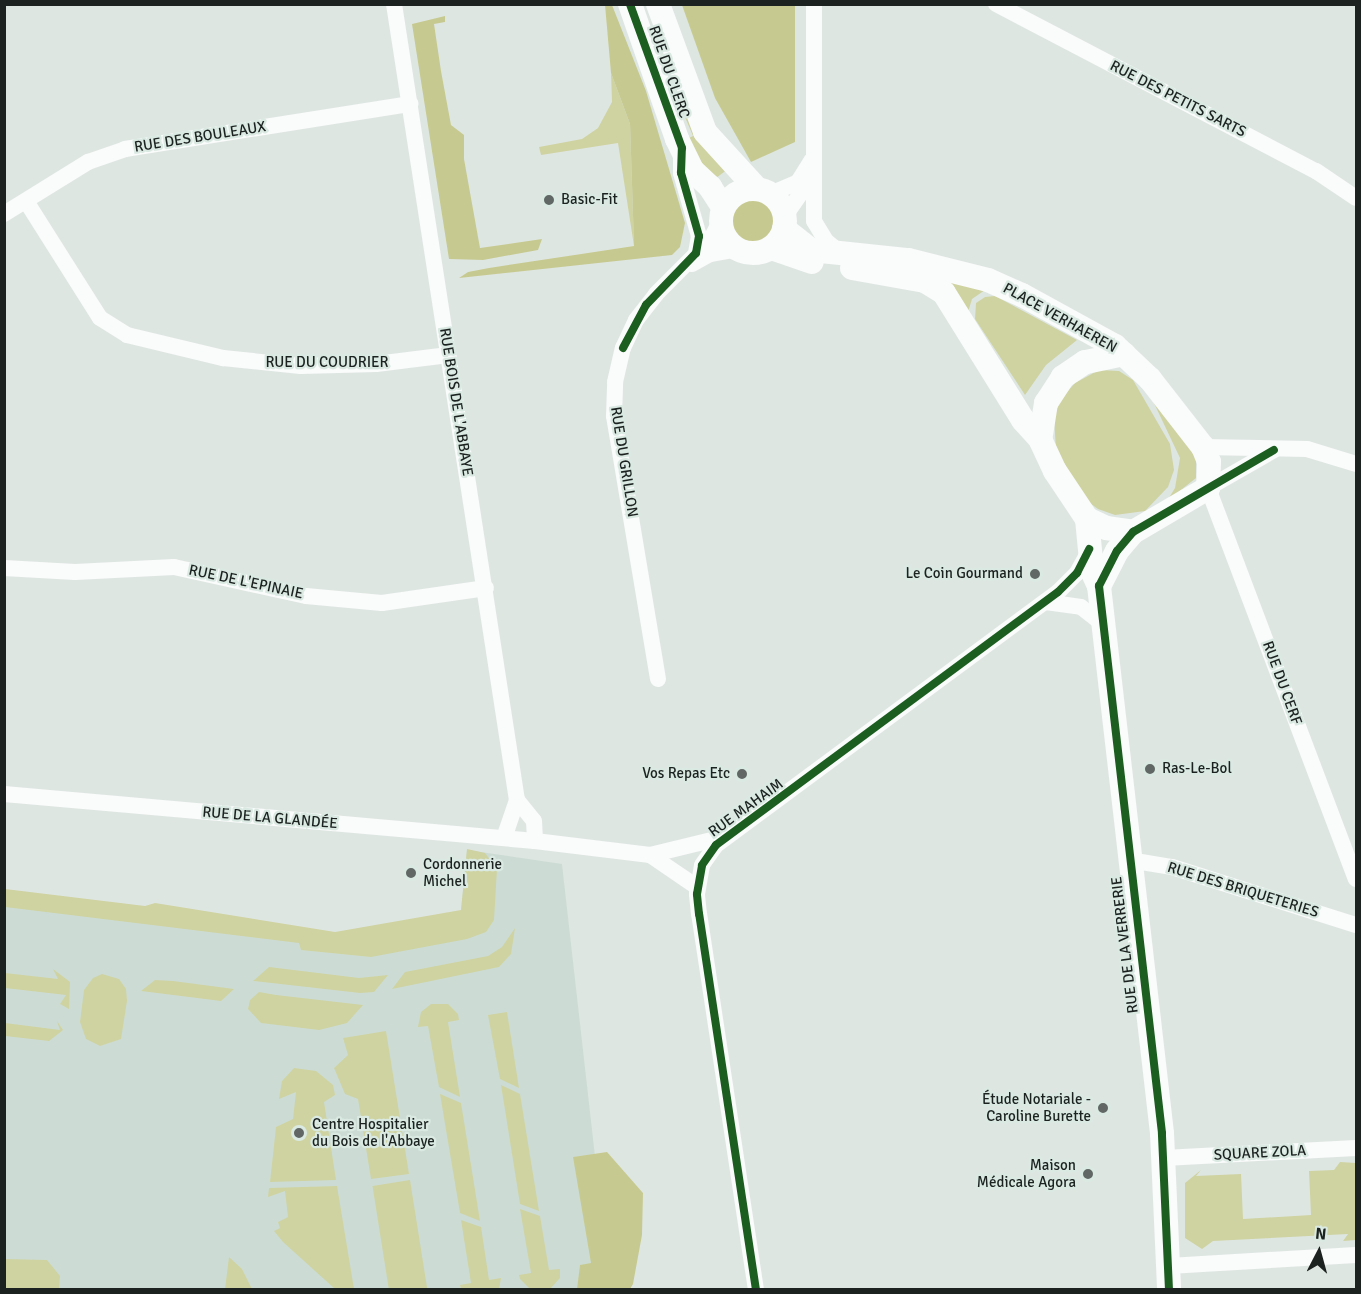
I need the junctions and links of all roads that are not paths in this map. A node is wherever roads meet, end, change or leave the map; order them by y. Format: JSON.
{"nodes":[{"id":1,"x":394,"y":4,"type":"edge"},
{"id":2,"x":630,"y":4,"type":"edge"},
{"id":3,"x":658,"y":4,"type":"edge"},
{"id":4,"x":814,"y":4,"type":"edge"},
{"id":5,"x":996,"y":4,"type":"edge"},
{"id":6,"x":410,"y":104,"type":"junction"},
{"id":7,"x":682,"y":148,"type":"junction"},
{"id":8,"x":816,"y":151,"type":"junction"},
{"id":9,"x":812,"y":176,"type":"junction"},
{"id":10,"x":764,"y":191,"type":"junction"},
{"id":11,"x":1356,"y":198,"type":"edge"},
{"id":12,"x":26,"y":201,"type":"junction"},
{"id":13,"x":4,"y":214,"type":"edge"},
{"id":14,"x":722,"y":214,"type":"junction"},
{"id":15,"x":780,"y":231,"type":"junction"},
{"id":16,"x":737,"y":249,"type":"junction"},
{"id":17,"x":696,"y":253,"type":"junction"},
{"id":18,"x":841,"y":253,"type":"junction"},
{"id":19,"x":889,"y":266,"type":"junction"},
{"id":20,"x":686,"y":267,"type":"junction"},
{"id":21,"x":1124,"y":354,"type":"junction"},
{"id":22,"x":448,"y":355,"type":"junction"},
{"id":23,"x":1040,"y":439,"type":"junction"},
{"id":24,"x":1203,"y":447,"type":"junction"},
{"id":25,"x":1274,"y":450,"type":"junction"},
{"id":26,"x":1356,"y":464,"type":"edge"},
{"id":27,"x":1208,"y":488,"type":"junction"},
{"id":28,"x":1087,"y":519,"type":"junction"},
{"id":29,"x":1133,"y":532,"type":"junction"},
{"id":30,"x":1089,"y":549,"type":"junction"},
{"id":31,"x":4,"y":568,"type":"edge"},
{"id":32,"x":1067,"y":585,"type":"junction"},
{"id":33,"x":486,"y":588,"type":"junction"},
{"id":34,"x":1046,"y":602,"type":"junction"},
{"id":35,"x":1098,"y":605,"type":"junction"},
{"id":36,"x":658,"y":679,"type":"dead end"},
{"id":37,"x":4,"y":794,"type":"edge"},
{"id":38,"x":518,"y":800,"type":"junction"},
{"id":39,"x":728,"y":836,"type":"junction"},
{"id":40,"x":504,"y":838,"type":"junction"},
{"id":41,"x":535,"y":841,"type":"junction"},
{"id":42,"x":650,"y":855,"type":"junction"},
{"id":43,"x":1129,"y":860,"type":"junction"},
{"id":44,"x":1356,"y":879,"type":"edge"},
{"id":45,"x":697,"y":887,"type":"junction"},
{"id":46,"x":1356,"y":925,"type":"edge"},
{"id":47,"x":1356,"y":1148,"type":"edge"},
{"id":48,"x":1164,"y":1158,"type":"junction"},
{"id":49,"x":1356,"y":1255,"type":"edge"},
{"id":50,"x":1169,"y":1278,"type":"edge"},
{"id":51,"x":756,"y":1290,"type":"edge"}],
"edges":[{"from":1,"to":6,"type":"street","name":"RUE BOIS DE L'ABBAYE"},
{"from":2,"to":7,"type":"street","name":"RUE DU CLERC"},
{"from":3,"to":10,"type":"street","name":"RUE DU CLERC"},
{"from":4,"to":8,"type":"street"},
{"from":5,"to":11,"type":"street","name":"RUE DES PETITS SARTS"},
{"from":6,"to":12,"type":"street","name":"RUE DES BOULEAUX"},
{"from":6,"to":22,"type":"street","name":"RUE BOIS DE L'ABBAYE"},
{"from":7,"to":14,"type":"street","name":"RUE DU CLERC"},
{"from":7,"to":17,"type":"street"},
{"from":8,"to":9,"type":"street"},
{"from":8,"to":10,"type":"street"},
{"from":9,"to":15,"type":"street"},
{"from":9,"to":18,"type":"street"},
{"from":10,"to":14,"type":"street"},
{"from":10,"to":15,"type":"street"},
{"from":12,"to":13,"type":"street","name":"RUE DES BOULEAUX"},
{"from":12,"to":22,"type":"street","name":"RUE DU COUDRIER"},
{"from":14,"to":16,"type":"street"},
{"from":14,"to":17,"type":"street","name":"RUE DU GRILLON"},
{"from":15,"to":16,"type":"street"},
{"from":15,"to":18,"type":"street"},
{"from":15,"to":19,"type":"street"},
{"from":16,"to":20,"type":"street","name":"RUE DU GRILLON"},
{"from":17,"to":20,"type":"street","name":"RUE DU GRILLON"},
{"from":18,"to":19,"type":"street"},
{"from":19,"to":21,"type":"street","name":"PLACE VERHAEREN"},
{"from":19,"to":23,"type":"street"},
{"from":20,"to":36,"type":"street","name":"RUE DU GRILLON"},
{"from":21,"to":23,"type":"street","name":"PLACE VERHAEREN"},
{"from":21,"to":24,"type":"street","name":"PLACE VERHAEREN"},
{"from":22,"to":33,"type":"street","name":"RUE BOIS DE L'ABBAYE"},
{"from":23,"to":28,"type":"street"},
{"from":24,"to":25,"type":"street"},
{"from":24,"to":27,"type":"street","name":"PLACE VERHAEREN"},
{"from":25,"to":26,"type":"street"},
{"from":25,"to":27,"type":"street"},
{"from":27,"to":29,"type":"street"},
{"from":27,"to":44,"type":"street","name":"RUE DU CERF"},
{"from":28,"to":29,"type":"street"},
{"from":28,"to":30,"type":"street"},
{"from":29,"to":35,"type":"street"},
{"from":30,"to":32,"type":"street","name":"RUE MAHAIM"},
{"from":30,"to":35,"type":"street"},
{"from":31,"to":33,"type":"street","name":"RUE DE L'EPINAIE"},
{"from":32,"to":34,"type":"street","name":"RUE MAHAIM"},
{"from":32,"to":35,"type":"street"},
{"from":33,"to":38,"type":"street","name":"RUE BOIS DE L'ABBAYE"},
{"from":34,"to":35,"type":"street"},
{"from":34,"to":39,"type":"street","name":"RUE MAHAIM"},
{"from":35,"to":43,"type":"street","name":"RUE DE LA VERRERIE"},
{"from":37,"to":40,"type":"street","name":"RUE DE LA GLANDÉE"},
{"from":38,"to":40,"type":"street","name":"RUE BOIS DE L'ABBAYE"},
{"from":38,"to":41,"type":"street","name":"RUE BOIS DE L'ABBAYE"},
{"from":39,"to":42,"type":"street","name":"RUE MAHAIM"},
{"from":39,"to":45,"type":"street","name":"RUE MAHAIM"},
{"from":40,"to":41,"type":"street","name":"RUE DE LA GLANDÉE"},
{"from":41,"to":42,"type":"street","name":"RUE MAHAIM"},
{"from":42,"to":45,"type":"street","name":"RUE MAHAIM"},
{"from":43,"to":46,"type":"street","name":"RUE DES BRIQUETERIES"},
{"from":43,"to":48,"type":"street","name":"RUE DE LA VERRERIE"},
{"from":45,"to":51,"type":"street","name":"RUE MAHAIM"},
{"from":47,"to":48,"type":"street","name":"SQUARE ZOLA"},
{"from":48,"to":50,"type":"street","name":"RUE DE LA VERRERIE"},
{"from":49,"to":50,"type":"street"}]}
